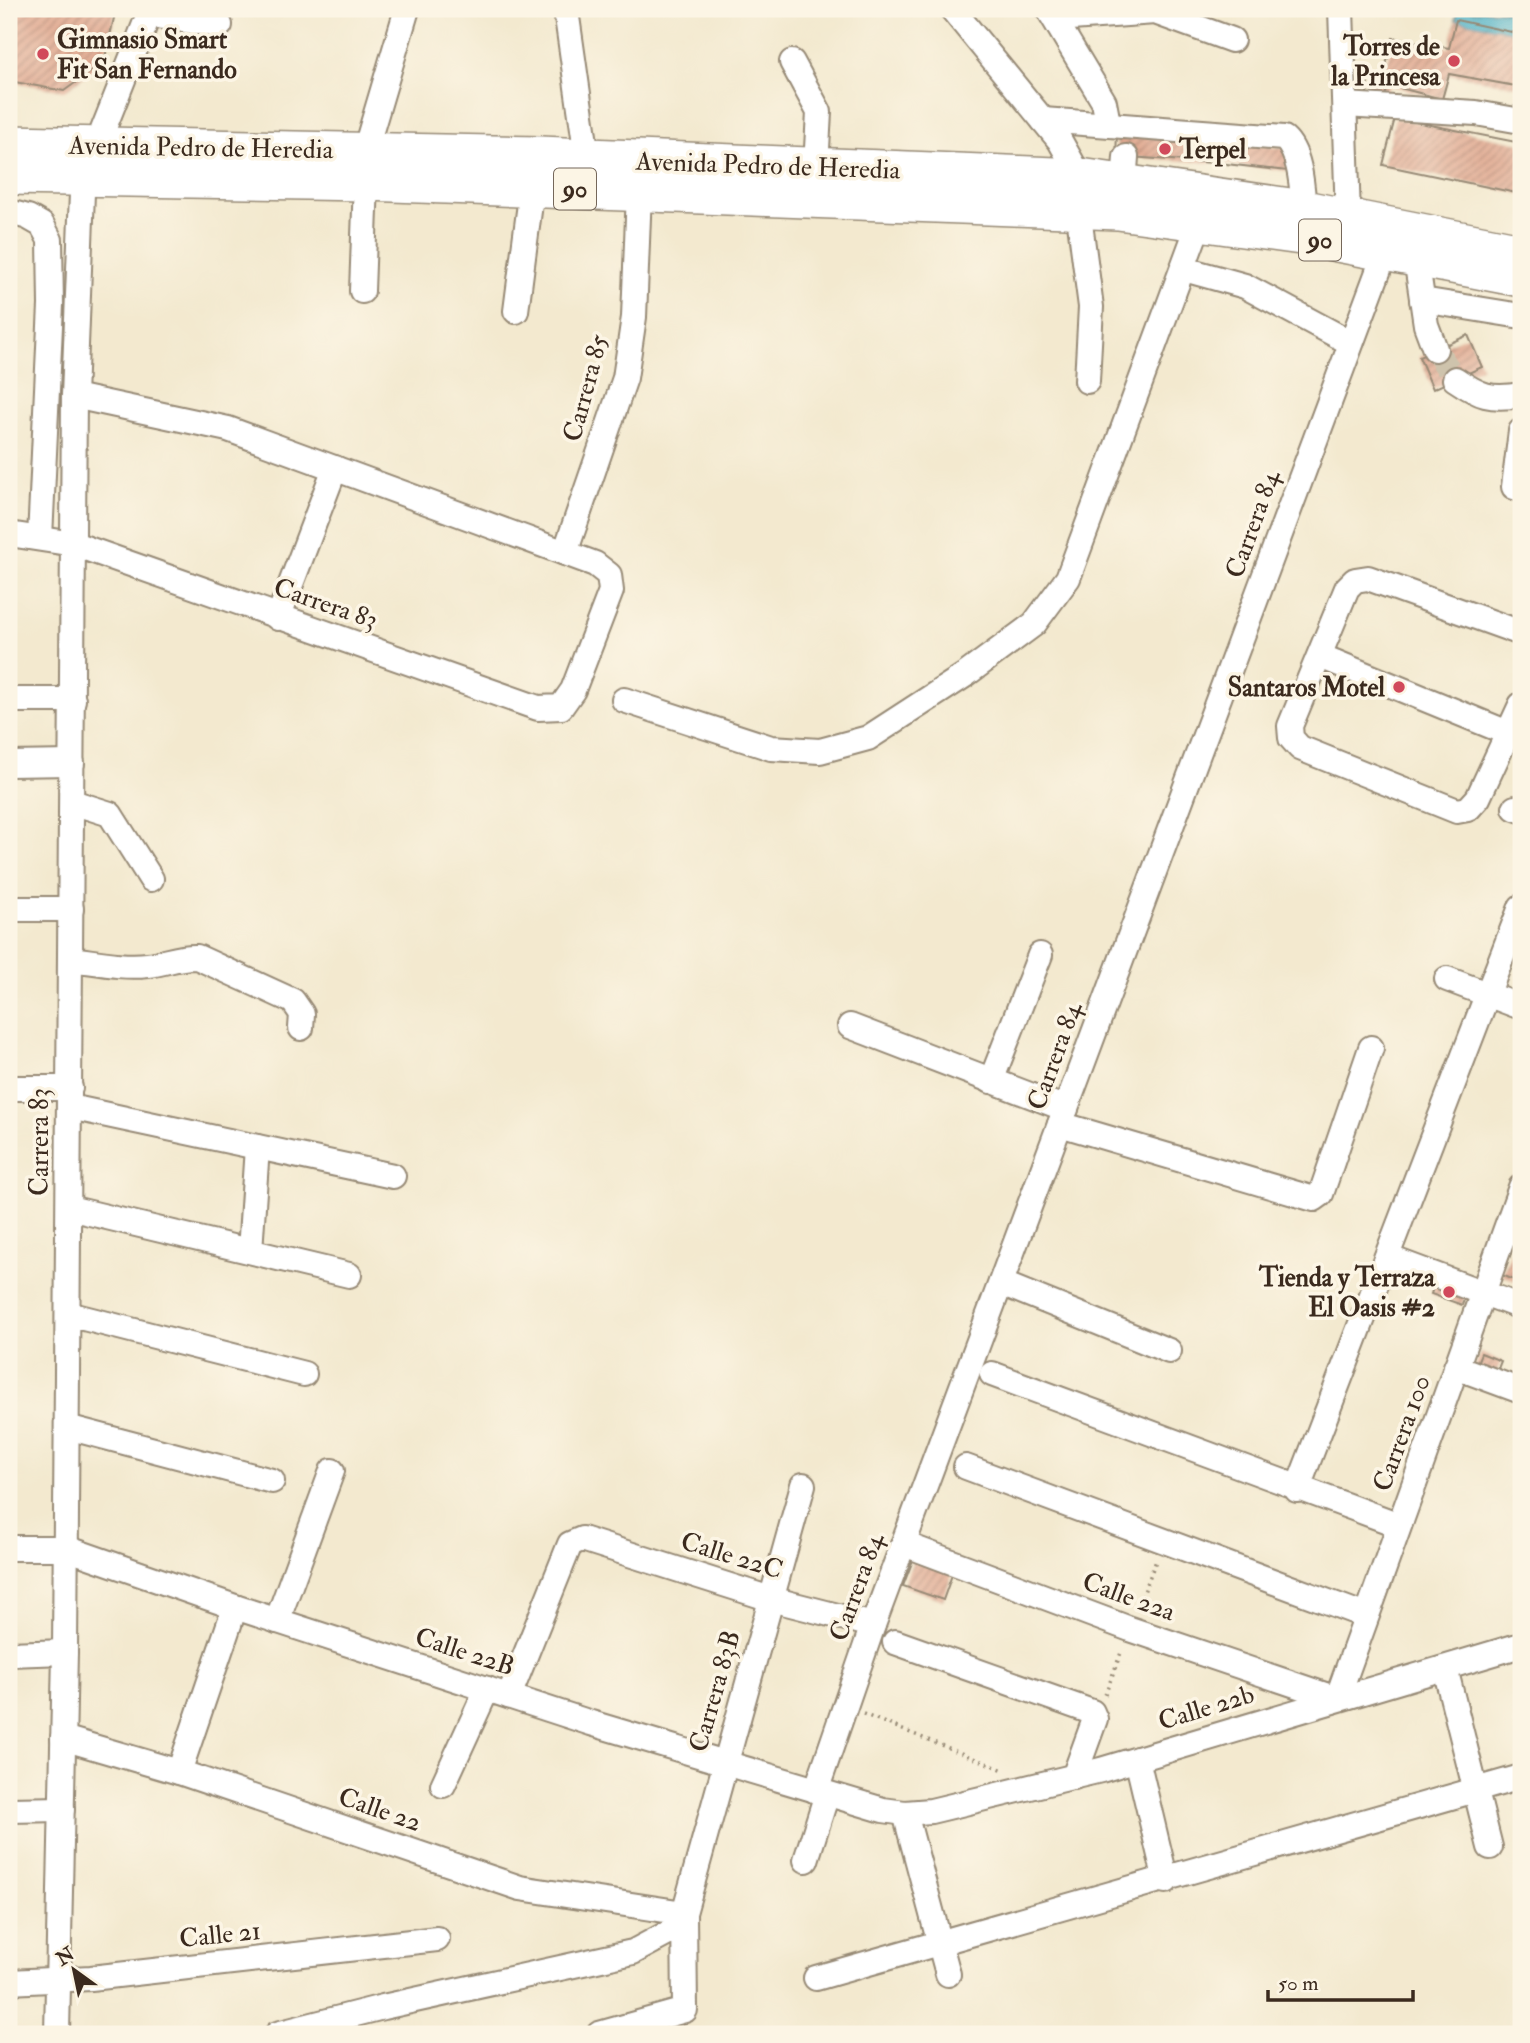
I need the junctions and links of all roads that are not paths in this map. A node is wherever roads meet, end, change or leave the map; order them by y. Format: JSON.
{"nodes":[{"id":1,"x":407,"y":9,"type":"edge"},
{"id":2,"x":952,"y":9,"type":"edge"},
{"id":3,"x":1341,"y":9,"type":"edge"},
{"id":4,"x":150,"y":12,"type":"edge"},
{"id":5,"x":1053,"y":14,"type":"edge"},
{"id":6,"x":567,"y":17,"type":"dead end"},
{"id":7,"x":220,"y":25,"type":"dead end"},
{"id":8,"x":1232,"y":40,"type":"dead end"},
{"id":9,"x":792,"y":62,"type":"dead end"},
{"id":10,"x":1345,"y":105,"type":"junction"},
{"id":11,"x":1043,"y":120,"type":"junction"},
{"id":12,"x":1521,"y":121,"type":"edge"},
{"id":13,"x":9,"y":144,"type":"edge"},
{"id":14,"x":1123,"y":145,"type":"junction"},
{"id":15,"x":587,"y":157,"type":"junction"},
{"id":16,"x":90,"y":161,"type":"junction"},
{"id":17,"x":365,"y":167,"type":"junction"},
{"id":18,"x":816,"y":167,"type":"junction"},
{"id":19,"x":9,"y":176,"type":"edge"},
{"id":20,"x":532,"y":188,"type":"junction"},
{"id":21,"x":639,"y":192,"type":"junction"},
{"id":22,"x":1079,"y":193,"type":"junction"},
{"id":23,"x":1304,"y":209,"type":"junction"},
{"id":24,"x":9,"y":212,"type":"edge"},
{"id":25,"x":1348,"y":217,"type":"junction"},
{"id":26,"x":1200,"y":221,"type":"junction"},
{"id":27,"x":1521,"y":252,"type":"edge"},
{"id":28,"x":1400,"y":255,"type":"junction"},
{"id":29,"x":1184,"y":269,"type":"junction"},
{"id":30,"x":1521,"y":278,"type":"edge"},
{"id":31,"x":362,"y":290,"type":"dead end"},
{"id":32,"x":1422,"y":300,"type":"junction"},
{"id":33,"x":51,"y":305,"type":"junction"},
{"id":34,"x":77,"y":306,"type":"junction"},
{"id":35,"x":516,"y":311,"type":"dead end"},
{"id":36,"x":1521,"y":316,"type":"edge"},
{"id":37,"x":1351,"y":342,"type":"junction"},
{"id":38,"x":1435,"y":349,"type":"tunnel mouth"},
{"id":39,"x":1455,"y":379,"type":"tunnel mouth"},
{"id":40,"x":1087,"y":381,"type":"dead end"},
{"id":41,"x":1521,"y":395,"type":"edge"},
{"id":42,"x":74,"y":396,"type":"junction"},
{"id":43,"x":1521,"y":431,"type":"edge"},
{"id":44,"x":335,"y":468,"type":"junction"},
{"id":45,"x":1521,"y":488,"type":"edge"},
{"id":46,"x":9,"y":534,"type":"edge"},
{"id":47,"x":40,"y":538,"type":"junction"},
{"id":48,"x":74,"y":544,"type":"junction"},
{"id":49,"x":565,"y":554,"type":"junction"},
{"id":50,"x":278,"y":618,"type":"junction"},
{"id":51,"x":1521,"y":633,"type":"edge"},
{"id":52,"x":1320,"y":656,"type":"junction"},
{"id":53,"x":9,"y":700,"type":"edge"},
{"id":54,"x":73,"y":700,"type":"junction"},
{"id":55,"x":624,"y":700,"type":"dead end"},
{"id":56,"x":1521,"y":705,"type":"edge"},
{"id":57,"x":1508,"y":733,"type":"junction"},
{"id":58,"x":72,"y":763,"type":"junction"},
{"id":59,"x":9,"y":764,"type":"edge"},
{"id":60,"x":72,"y":802,"type":"junction"},
{"id":61,"x":150,"y":879,"type":"dead end"},
{"id":62,"x":1521,"y":907,"type":"edge"},
{"id":63,"x":9,"y":909,"type":"edge"},
{"id":64,"x":71,"y":909,"type":"junction"},
{"id":65,"x":1040,"y":955,"type":"dead end"},
{"id":66,"x":71,"y":959,"type":"junction"},
{"id":67,"x":1447,"y":979,"type":"dead end"},
{"id":68,"x":1488,"y":995,"type":"junction"},
{"id":69,"x":1521,"y":1007,"type":"edge"},
{"id":70,"x":850,"y":1026,"type":"dead end"},
{"id":71,"x":301,"y":1028,"type":"dead end"},
{"id":72,"x":1371,"y":1048,"type":"dead end"},
{"id":73,"x":990,"y":1081,"type":"junction"},
{"id":74,"x":9,"y":1088,"type":"edge"},
{"id":75,"x":70,"y":1098,"type":"junction"},
{"id":76,"x":1063,"y":1117,"type":"junction"},
{"id":77,"x":257,"y":1147,"type":"junction"},
{"id":78,"x":393,"y":1176,"type":"dead end"},
{"id":79,"x":1521,"y":1187,"type":"edge"},
{"id":80,"x":69,"y":1208,"type":"junction"},
{"id":81,"x":250,"y":1251,"type":"junction"},
{"id":82,"x":1387,"y":1258,"type":"junction"},
{"id":83,"x":349,"y":1275,"type":"dead end"},
{"id":84,"x":1001,"y":1283,"type":"junction"},
{"id":85,"x":1483,"y":1293,"type":"junction"},
{"id":86,"x":1521,"y":1307,"type":"edge"},
{"id":87,"x":68,"y":1314,"type":"junction"},
{"id":88,"x":1169,"y":1351,"type":"dead end"},
{"id":89,"x":1455,"y":1367,"type":"junction"},
{"id":90,"x":304,"y":1374,"type":"dead end"},
{"id":91,"x":992,"y":1374,"type":"dead end"},
{"id":92,"x":1521,"y":1391,"type":"edge"},
{"id":93,"x":67,"y":1427,"type":"junction"},
{"id":94,"x":966,"y":1467,"type":"dead end"},
{"id":95,"x":332,"y":1471,"type":"dead end"},
{"id":96,"x":272,"y":1481,"type":"dead end"},
{"id":97,"x":803,"y":1485,"type":"dead end"},
{"id":98,"x":1297,"y":1490,"type":"junction"},
{"id":99,"x":1399,"y":1525,"type":"junction"},
{"id":100,"x":904,"y":1544,"type":"junction"},
{"id":101,"x":9,"y":1548,"type":"edge"},
{"id":102,"x":66,"y":1548,"type":"junction"},
{"id":103,"x":771,"y":1599,"type":"junction"},
{"id":104,"x":235,"y":1607,"type":"junction"},
{"id":105,"x":1366,"y":1616,"type":"junction"},
{"id":106,"x":277,"y":1621,"type":"junction"},
{"id":107,"x":873,"y":1625,"type":"junction"},
{"id":108,"x":895,"y":1642,"type":"dead end"},
{"id":109,"x":1521,"y":1645,"type":"edge"},
{"id":110,"x":65,"y":1652,"type":"junction"},
{"id":111,"x":9,"y":1654,"type":"edge"},
{"id":112,"x":1445,"y":1668,"type":"junction"},
{"id":113,"x":498,"y":1692,"type":"junction"},
{"id":114,"x":1336,"y":1699,"type":"junction"},
{"id":115,"x":63,"y":1738,"type":"junction"},
{"id":116,"x":1137,"y":1759,"type":"junction"},
{"id":117,"x":726,"y":1761,"type":"junction"},
{"id":118,"x":179,"y":1772,"type":"junction"},
{"id":119,"x":1073,"y":1777,"type":"junction"},
{"id":120,"x":1521,"y":1777,"type":"edge"},
{"id":121,"x":443,"y":1785,"type":"dead end"},
{"id":122,"x":1474,"y":1790,"type":"junction"},
{"id":123,"x":821,"y":1792,"type":"junction"},
{"id":124,"x":62,"y":1809,"type":"junction"},
{"id":125,"x":9,"y":1810,"type":"edge"},
{"id":126,"x":905,"y":1813,"type":"junction"},
{"id":127,"x":1490,"y":1847,"type":"dead end"},
{"id":128,"x":806,"y":1860,"type":"dead end"},
{"id":129,"x":1166,"y":1881,"type":"junction"},
{"id":130,"x":684,"y":1913,"type":"junction"},
{"id":131,"x":437,"y":1939,"type":"dead end"},
{"id":132,"x":939,"y":1941,"type":"junction"},
{"id":133,"x":948,"y":1974,"type":"dead end"},
{"id":134,"x":816,"y":1978,"type":"dead end"},
{"id":135,"x":58,"y":1981,"type":"junction"},
{"id":136,"x":9,"y":1982,"type":"edge"},
{"id":137,"x":57,"y":2034,"type":"edge"},
{"id":138,"x":277,"y":2034,"type":"edge"},
{"id":139,"x":599,"y":2034,"type":"edge"}],
"edges":[{"from":1,"to":17,"type":"street"},
{"from":2,"to":11,"type":"street"},
{"from":3,"to":10,"type":"street"},
{"from":4,"to":7,"type":"street"},
{"from":4,"to":16,"type":"street","name":"Carrera 83"},
{"from":5,"to":8,"type":"street"},
{"from":5,"to":14,"type":"street"},
{"from":6,"to":15,"type":"street"},
{"from":9,"to":18,"type":"street"},
{"from":10,"to":12,"type":"street"},
{"from":10,"to":25,"type":"street"},
{"from":11,"to":14,"type":"street"},
{"from":11,"to":22,"type":"street"},
{"from":13,"to":16,"type":"highway","name":"Avenida Pedro de Heredia","number":"90"},
{"from":14,"to":22,"type":"highway","name":"Avenida Pedro de Heredia","number":"90"},
{"from":14,"to":23,"type":"highway","name":"Avenida Pedro de Heredia","number":"90"},
{"from":14,"to":23,"type":"street"},
{"from":15,"to":17,"type":"highway","name":"Avenida Pedro de Heredia","number":"90"},
{"from":15,"to":18,"type":"highway","name":"Avenida Pedro de Heredia","number":"90"},
{"from":16,"to":17,"type":"highway","name":"Avenida Pedro de Heredia","number":"90"},
{"from":16,"to":19,"type":"highway","name":"Avenida Pedro de Heredia","number":"90"},
{"from":16,"to":34,"type":"street","name":"Carrera 83"},
{"from":17,"to":20,"type":"highway","name":"Avenida Pedro de Heredia","number":"90"},
{"from":17,"to":31,"type":"street"},
{"from":18,"to":22,"type":"highway","name":"Avenida Pedro de Heredia","number":"90"},
{"from":20,"to":21,"type":"highway","name":"Avenida Pedro de Heredia","number":"90"},
{"from":20,"to":35,"type":"street"},
{"from":21,"to":22,"type":"highway","name":"Avenida Pedro de Heredia","number":"90"},
{"from":21,"to":49,"type":"street","name":"Carrera 85"},
{"from":22,"to":26,"type":"highway","name":"Avenida Pedro de Heredia","number":"90"},
{"from":22,"to":40,"type":"street"},
{"from":23,"to":25,"type":"highway","name":"Avenida Pedro de Heredia","number":"90"},
{"from":24,"to":33,"type":"street"},
{"from":25,"to":27,"type":"highway","name":"Avenida Pedro de Heredia","number":"90"},
{"from":26,"to":28,"type":"highway","name":"Avenida Pedro de Heredia","number":"90"},
{"from":26,"to":29,"type":"street"},
{"from":28,"to":30,"type":"highway","name":"Avenida Pedro de Heredia","number":"90"},
{"from":28,"to":32,"type":"street"},
{"from":28,"to":37,"type":"street","name":"Carrera 84"},
{"from":29,"to":37,"type":"street"},
{"from":29,"to":55,"type":"street"},
{"from":32,"to":36,"type":"street"},
{"from":32,"to":38,"type":"street"},
{"from":33,"to":34,"type":"street"},
{"from":33,"to":47,"type":"street"},
{"from":34,"to":42,"type":"street","name":"Carrera 83"},
{"from":37,"to":76,"type":"street","name":"Carrera 84"},
{"from":39,"to":41,"type":"street"},
{"from":42,"to":44,"type":"street"},
{"from":42,"to":48,"type":"street","name":"Carrera 83"},
{"from":43,"to":45,"type":"street"},
{"from":44,"to":49,"type":"street"},
{"from":44,"to":50,"type":"street"},
{"from":46,"to":47,"type":"street"},
{"from":47,"to":48,"type":"street"},
{"from":48,"to":50,"type":"street","name":"Carrera 83"},
{"from":48,"to":54,"type":"street","name":"Carrera 83"},
{"from":49,"to":50,"type":"street","name":"Carrera 83"},
{"from":51,"to":52,"type":"street"},
{"from":52,"to":57,"type":"street"},
{"from":52,"to":57,"type":"street"},
{"from":53,"to":54,"type":"street"},
{"from":54,"to":58,"type":"street","name":"Carrera 83"},
{"from":56,"to":57,"type":"street"},
{"from":58,"to":59,"type":"street"},
{"from":58,"to":60,"type":"street","name":"Carrera 83"},
{"from":60,"to":61,"type":"street"},
{"from":60,"to":64,"type":"street","name":"Carrera 83"},
{"from":62,"to":68,"type":"street"},
{"from":63,"to":64,"type":"street"},
{"from":64,"to":66,"type":"street","name":"Carrera 83"},
{"from":65,"to":73,"type":"street"},
{"from":66,"to":71,"type":"street"},
{"from":66,"to":75,"type":"street","name":"Carrera 83"},
{"from":67,"to":68,"type":"street"},
{"from":68,"to":69,"type":"street"},
{"from":68,"to":82,"type":"street"},
{"from":70,"to":73,"type":"street"},
{"from":72,"to":76,"type":"street"},
{"from":73,"to":76,"type":"street"},
{"from":74,"to":75,"type":"street"},
{"from":75,"to":77,"type":"street"},
{"from":75,"to":80,"type":"street","name":"Carrera 83"},
{"from":76,"to":84,"type":"street","name":"Carrera 84"},
{"from":77,"to":78,"type":"street"},
{"from":77,"to":81,"type":"street"},
{"from":79,"to":85,"type":"street","name":"Carrera 100"},
{"from":80,"to":81,"type":"street"},
{"from":80,"to":87,"type":"street","name":"Carrera 83"},
{"from":81,"to":83,"type":"street"},
{"from":82,"to":85,"type":"street"},
{"from":82,"to":98,"type":"street"},
{"from":84,"to":88,"type":"street"},
{"from":84,"to":100,"type":"street","name":"Carrera 84"},
{"from":85,"to":86,"type":"street"},
{"from":85,"to":89,"type":"street","name":"Carrera 100"},
{"from":87,"to":90,"type":"street"},
{"from":87,"to":93,"type":"street","name":"Carrera 83"},
{"from":89,"to":92,"type":"street"},
{"from":89,"to":99,"type":"street","name":"Carrera 100"},
{"from":91,"to":98,"type":"street"},
{"from":93,"to":96,"type":"street"},
{"from":93,"to":102,"type":"street","name":"Carrera 83"},
{"from":94,"to":105,"type":"street"},
{"from":95,"to":106,"type":"street"},
{"from":97,"to":103,"type":"street","name":"Carrera 83B"},
{"from":98,"to":99,"type":"street"},
{"from":99,"to":105,"type":"street","name":"Carrera 100"},
{"from":100,"to":107,"type":"street","name":"Carrera 84"},
{"from":100,"to":114,"type":"street","name":"Calle 22a"},
{"from":101,"to":102,"type":"street","name":"Calle 22B"},
{"from":102,"to":104,"type":"street","name":"Calle 22B"},
{"from":102,"to":110,"type":"street","name":"Carrera 83"},
{"from":103,"to":107,"type":"street","name":"Calle 22C"},
{"from":103,"to":113,"type":"street","name":"Calle 22C"},
{"from":103,"to":117,"type":"street","name":"Carrera 83B"},
{"from":104,"to":106,"type":"street","name":"Calle 22B"},
{"from":104,"to":118,"type":"street"},
{"from":105,"to":114,"type":"street","name":"Carrera 100"},
{"from":106,"to":113,"type":"street","name":"Calle 22B"},
{"from":107,"to":123,"type":"street","name":"Carrera 84"},
{"from":108,"to":119,"type":"street"},
{"from":109,"to":112,"type":"street","name":"Calle 22b"},
{"from":110,"to":111,"type":"street"},
{"from":110,"to":115,"type":"street","name":"Carrera 83"},
{"from":112,"to":114,"type":"street","name":"Calle 22b"},
{"from":112,"to":122,"type":"street"},
{"from":113,"to":117,"type":"street","name":"Calle 22B"},
{"from":113,"to":121,"type":"street"},
{"from":114,"to":116,"type":"street","name":"Calle 22b"},
{"from":115,"to":118,"type":"street","name":"Calle 22"},
{"from":115,"to":124,"type":"street","name":"Carrera 83"},
{"from":116,"to":119,"type":"street","name":"Calle 22b"},
{"from":116,"to":129,"type":"street"},
{"from":117,"to":123,"type":"street","name":"Calle 22B"},
{"from":117,"to":130,"type":"street","name":"Carrera 83B"},
{"from":118,"to":130,"type":"street","name":"Calle 22"},
{"from":119,"to":126,"type":"street","name":"Calle 22b"},
{"from":120,"to":122,"type":"street"},
{"from":122,"to":127,"type":"street"},
{"from":122,"to":129,"type":"street"},
{"from":123,"to":126,"type":"street","name":"Calle 22B"},
{"from":123,"to":128,"type":"street","name":"Carrera 84"},
{"from":124,"to":125,"type":"street"},
{"from":124,"to":135,"type":"street","name":"Carrera 83"},
{"from":126,"to":132,"type":"street"},
{"from":129,"to":132,"type":"street"},
{"from":130,"to":138,"type":"street"},
{"from":130,"to":139,"type":"street"},
{"from":131,"to":135,"type":"street","name":"Calle 21"},
{"from":132,"to":133,"type":"street"},
{"from":132,"to":134,"type":"street"},
{"from":135,"to":136,"type":"street","name":"Calle 21"},
{"from":135,"to":137,"type":"street","name":"Carrera 83"}]}
